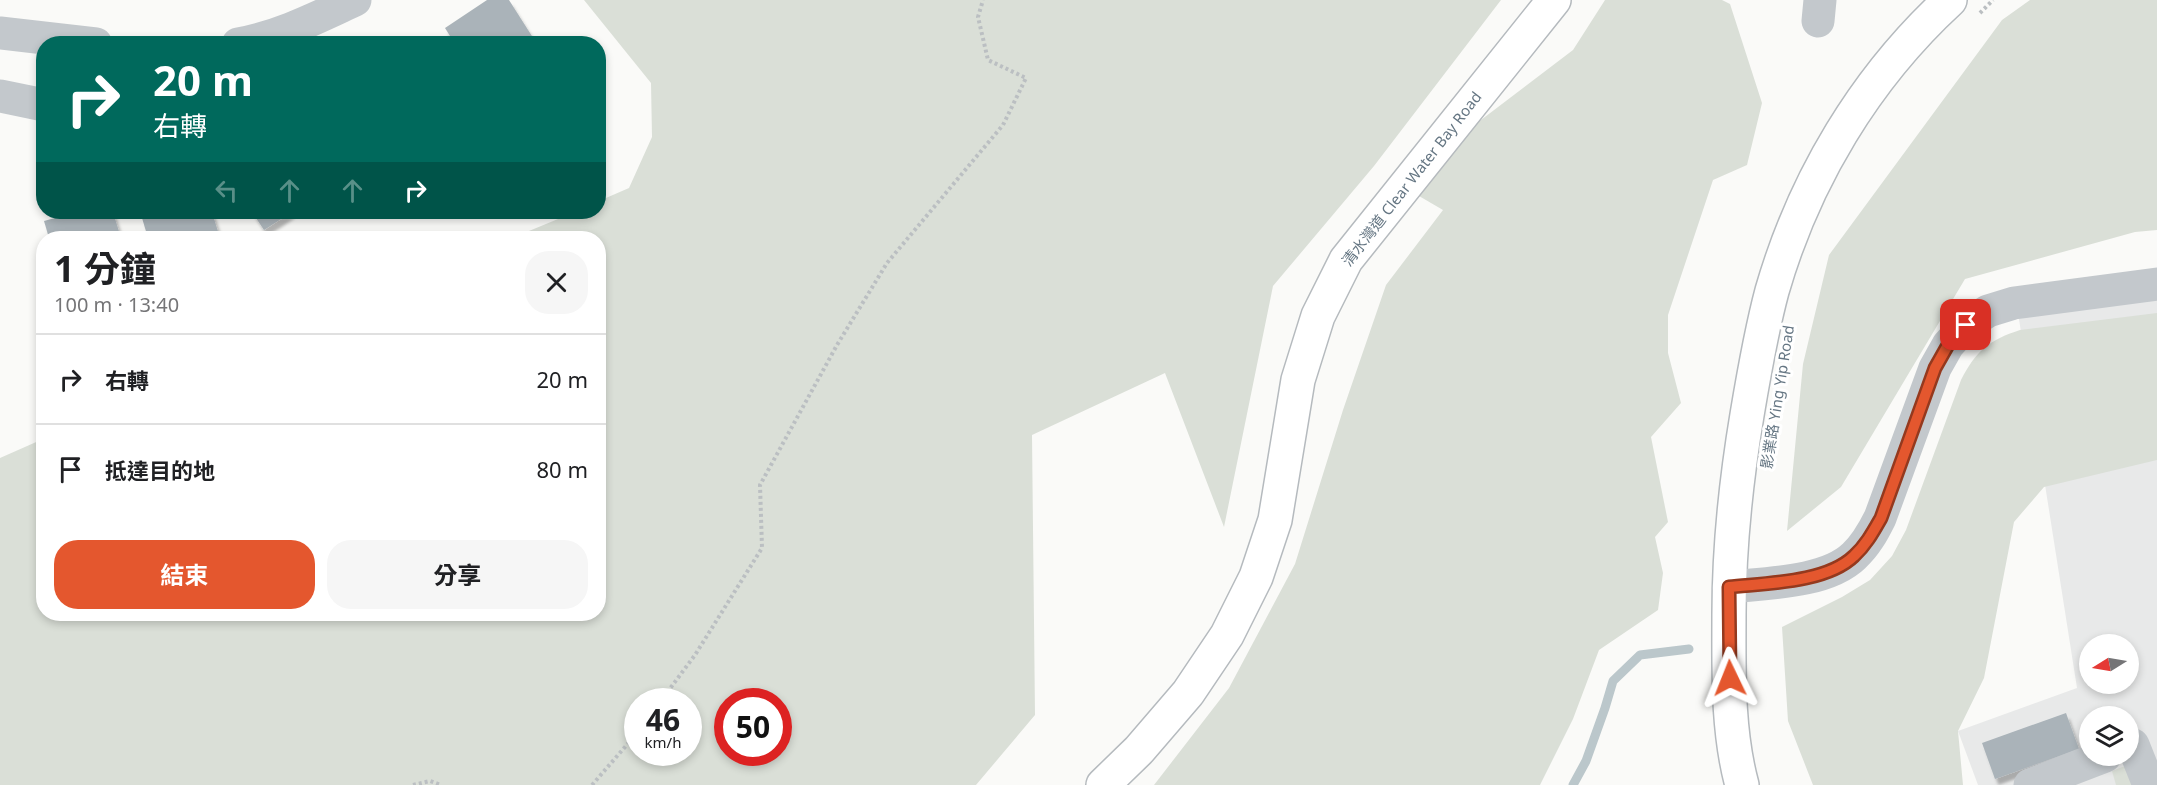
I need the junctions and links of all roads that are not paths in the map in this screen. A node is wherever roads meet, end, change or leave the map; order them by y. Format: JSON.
{"nodes":[{"id":1,"x":355,"y":0,"type":"edge"},
{"id":2,"x":1554,"y":0,"type":"edge"},
{"id":3,"x":1964,"y":8,"type":"edge"},
{"id":4,"x":0,"y":33,"type":"edge"},
{"id":5,"x":268,"y":36,"type":"edge"},
{"id":6,"x":36,"y":37,"type":"edge"},
{"id":7,"x":5,"y":96,"type":"edge"},
{"id":8,"x":36,"y":103,"type":"edge"},
{"id":9,"x":2157,"y":284,"type":"edge"},
{"id":10,"x":1729,"y":587,"type":"junction"},
{"id":11,"x":2139,"y":763,"type":"edge"},
{"id":12,"x":2079,"y":766,"type":"edge"},
{"id":13,"x":1103,"y":785,"type":"edge"},
{"id":14,"x":1742,"y":785,"type":"edge"},
{"id":15,"x":2030,"y":785,"type":"edge"},
{"id":16,"x":2149,"y":785,"type":"edge"}],
"edges":[{"from":1,"to":5,"type":"street"},
{"from":2,"to":13,"type":"main road","name":"清水灣道 Clear Water Bay Road"},
{"from":3,"to":10,"type":"main road","name":"影業路 Ying Yip Road"},
{"from":4,"to":6,"type":"street"},
{"from":7,"to":8,"type":"street"},
{"from":9,"to":10,"type":"street"},
{"from":10,"to":14,"type":"main road","name":"影業路 Ying Yip Road"},
{"from":11,"to":16,"type":"street"},
{"from":12,"to":15,"type":"street"}]}
